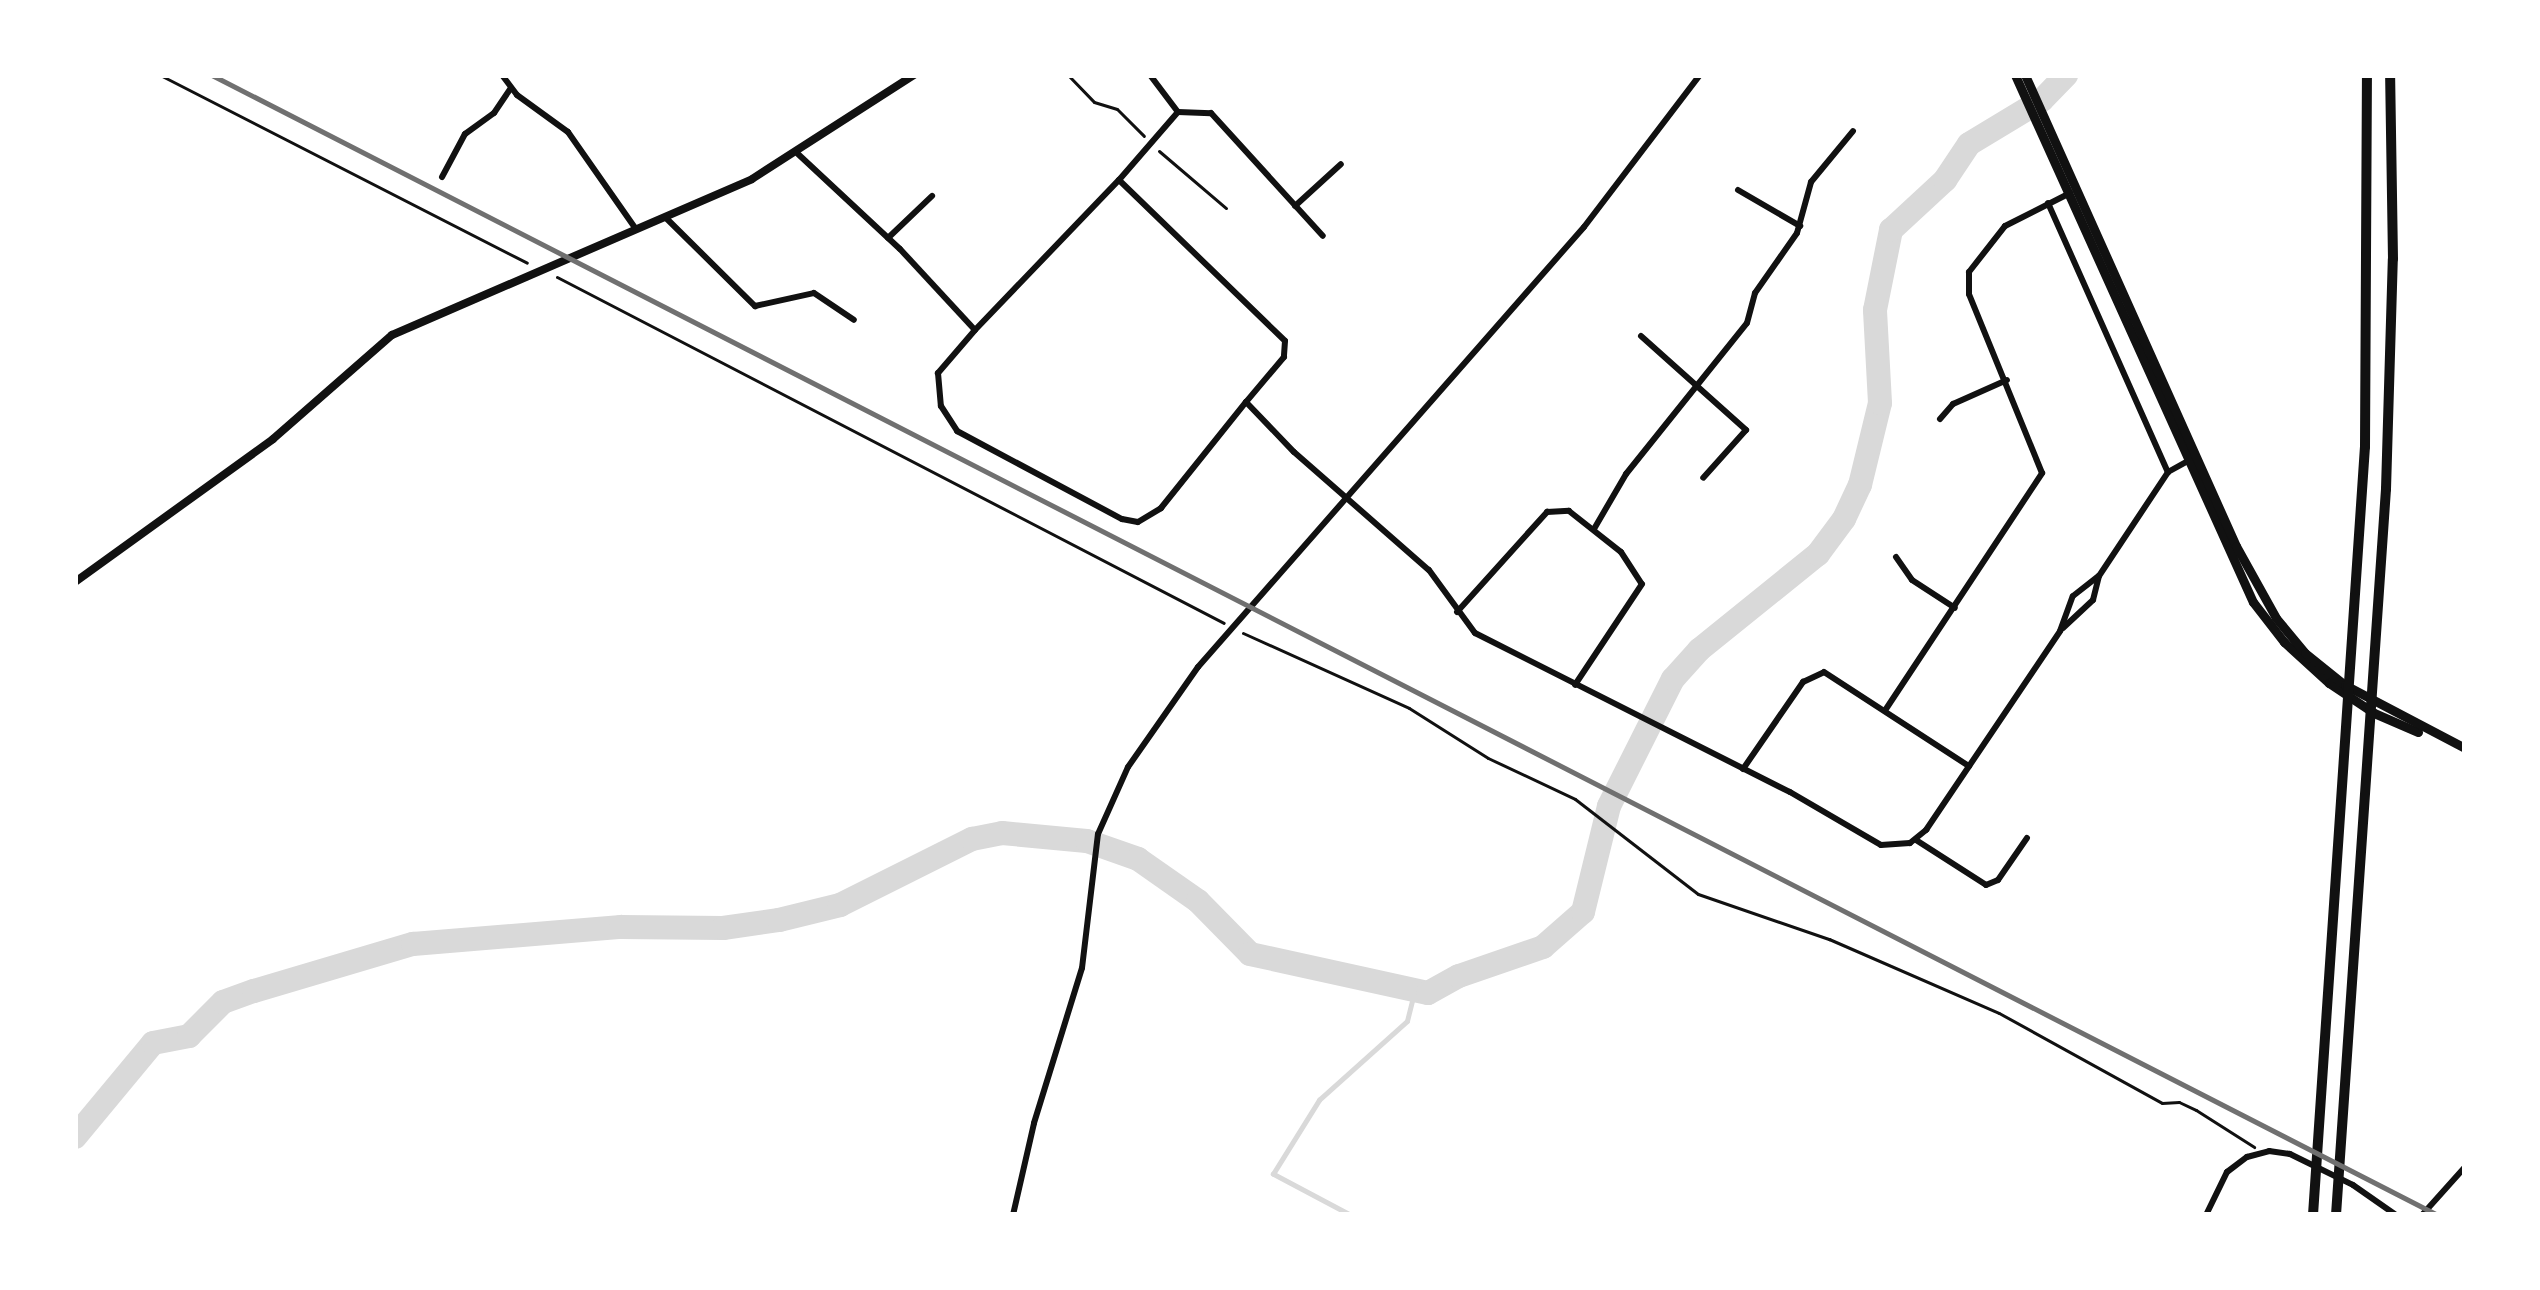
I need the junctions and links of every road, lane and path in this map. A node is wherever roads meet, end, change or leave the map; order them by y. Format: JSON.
{"nodes":[{"id":1,"x":160,"y":75,"type":"edge"},
{"id":2,"x":502,"y":75,"type":"edge"},
{"id":3,"x":914,"y":75,"type":"edge"},
{"id":4,"x":1068,"y":75,"type":"edge"},
{"id":5,"x":1150,"y":75,"type":"edge"},
{"id":6,"x":1700,"y":75,"type":"edge"},
{"id":7,"x":2015,"y":75,"type":"edge"},
{"id":8,"x":2025,"y":75,"type":"edge"},
{"id":9,"x":2367,"y":75,"type":"edge"},
{"id":10,"x":2390,"y":75,"type":"edge"},
{"id":11,"x":511,"y":88,"type":"junction"},
{"id":12,"x":2031,"y":98,"type":"junction"},
{"id":13,"x":1178,"y":112,"type":"junction"},
{"id":14,"x":1853,"y":131,"type":"dead end"},
{"id":15,"x":1152,"y":145,"type":"junction"},
{"id":16,"x":798,"y":154,"type":"junction"},
{"id":17,"x":1340,"y":164,"type":"dead end"},
{"id":18,"x":442,"y":177,"type":"dead end"},
{"id":19,"x":1119,"y":180,"type":"junction"},
{"id":20,"x":1738,"y":190,"type":"dead end"},
{"id":21,"x":2073,"y":192,"type":"junction"},
{"id":22,"x":932,"y":196,"type":"dead end"},
{"id":23,"x":2048,"y":202,"type":"junction"},
{"id":24,"x":1295,"y":206,"type":"junction"},
{"id":25,"x":1226,"y":208,"type":"dead end"},
{"id":26,"x":665,"y":217,"type":"junction"},
{"id":27,"x":1800,"y":226,"type":"junction"},
{"id":28,"x":637,"y":230,"type":"junction"},
{"id":29,"x":1323,"y":236,"type":"dead end"},
{"id":30,"x":888,"y":238,"type":"junction"},
{"id":31,"x":542,"y":271,"type":"junction"},
{"id":32,"x":854,"y":320,"type":"dead end"},
{"id":33,"x":975,"y":330,"type":"junction"},
{"id":34,"x":1641,"y":336,"type":"dead end"},
{"id":35,"x":2007,"y":380,"type":"junction"},
{"id":36,"x":1698,"y":386,"type":"junction"},
{"id":37,"x":1246,"y":402,"type":"junction"},
{"id":38,"x":1940,"y":419,"type":"dead end"},
{"id":39,"x":2191,"y":459,"type":"junction"},
{"id":40,"x":2168,"y":472,"type":"junction"},
{"id":41,"x":1703,"y":478,"type":"dead end"},
{"id":42,"x":1347,"y":499,"type":"junction"},
{"id":43,"x":1594,"y":529,"type":"junction"},
{"id":44,"x":1896,"y":557,"type":"dead end"},
{"id":45,"x":2099,"y":576,"type":"junction"},
{"id":46,"x":75,"y":582,"type":"edge"},
{"id":47,"x":1955,"y":608,"type":"junction"},
{"id":48,"x":1457,"y":613,"type":"junction"},
{"id":49,"x":1232,"y":628,"type":"junction"},
{"id":50,"x":2060,"y":631,"type":"junction"},
{"id":51,"x":1575,"y":685,"type":"junction"},
{"id":52,"x":1886,"y":710,"type":"junction"},
{"id":53,"x":2465,"y":748,"type":"edge"},
{"id":54,"x":1970,"y":767,"type":"junction"},
{"id":55,"x":1744,"y":769,"type":"junction"},
{"id":56,"x":2027,"y":838,"type":"dead end"},
{"id":57,"x":1916,"y":840,"type":"junction"},
{"id":58,"x":2264,"y":1152,"type":"junction"},
{"id":59,"x":2465,"y":1167,"type":"edge"},
{"id":60,"x":1013,"y":1215,"type":"edge"},
{"id":61,"x":2206,"y":1215,"type":"edge"},
{"id":62,"x":2313,"y":1215,"type":"edge"},
{"id":63,"x":2336,"y":1215,"type":"edge"},
{"id":64,"x":2396,"y":1215,"type":"edge"},
{"id":65,"x":2422,"y":1215,"type":"edge"}],
"edges":[{"from":1,"to":31,"type":"path"},
{"from":2,"to":11,"type":"street"},
{"from":3,"to":16,"type":"street"},
{"from":4,"to":15,"type":"path"},
{"from":5,"to":13,"type":"street"},
{"from":6,"to":42,"type":"street"},
{"from":7,"to":12,"type":"main road"},
{"from":8,"to":12,"type":"main road"},
{"from":9,"to":62,"type":"highway"},
{"from":10,"to":63,"type":"highway"},
{"from":11,"to":18,"type":"street"},
{"from":11,"to":28,"type":"street"},
{"from":12,"to":21,"type":"main road"},
{"from":13,"to":15,"type":"street"},
{"from":13,"to":24,"type":"street"},
{"from":14,"to":27,"type":"street"},
{"from":15,"to":19,"type":"street"},
{"from":15,"to":25,"type":"path"},
{"from":16,"to":26,"type":"street"},
{"from":16,"to":30,"type":"street"},
{"from":17,"to":24,"type":"street"},
{"from":19,"to":33,"type":"street"},
{"from":19,"to":37,"type":"street"},
{"from":20,"to":27,"type":"street"},
{"from":21,"to":23,"type":"street"},
{"from":21,"to":39,"type":"main road"},
{"from":22,"to":30,"type":"street"},
{"from":23,"to":35,"type":"street"},
{"from":23,"to":40,"type":"street"},
{"from":24,"to":29,"type":"street"},
{"from":26,"to":28,"type":"street"},
{"from":26,"to":32,"type":"street"},
{"from":27,"to":36,"type":"street"},
{"from":28,"to":31,"type":"street"},
{"from":30,"to":33,"type":"street"},
{"from":31,"to":46,"type":"street"},
{"from":31,"to":49,"type":"path"},
{"from":33,"to":37,"type":"street"},
{"from":34,"to":36,"type":"street"},
{"from":35,"to":38,"type":"street"},
{"from":35,"to":47,"type":"street"},
{"from":36,"to":41,"type":"street"},
{"from":36,"to":43,"type":"street"},
{"from":37,"to":42,"type":"street"},
{"from":39,"to":40,"type":"street"},
{"from":39,"to":53,"type":"main road"},
{"from":40,"to":45,"type":"street"},
{"from":42,"to":48,"type":"street"},
{"from":42,"to":49,"type":"street"},
{"from":43,"to":48,"type":"street"},
{"from":43,"to":51,"type":"street"},
{"from":44,"to":47,"type":"street"},
{"from":45,"to":50,"type":"street"},
{"from":45,"to":50,"type":"street"},
{"from":47,"to":52,"type":"street"},
{"from":48,"to":51,"type":"street"},
{"from":49,"to":58,"type":"path"},
{"from":49,"to":60,"type":"street"},
{"from":50,"to":54,"type":"street"},
{"from":51,"to":55,"type":"street"},
{"from":52,"to":54,"type":"street"},
{"from":52,"to":55,"type":"street"},
{"from":54,"to":57,"type":"street"},
{"from":55,"to":57,"type":"street"},
{"from":56,"to":57,"type":"street"},
{"from":58,"to":61,"type":"street"},
{"from":58,"to":64,"type":"street"},
{"from":59,"to":65,"type":"street"}]}
